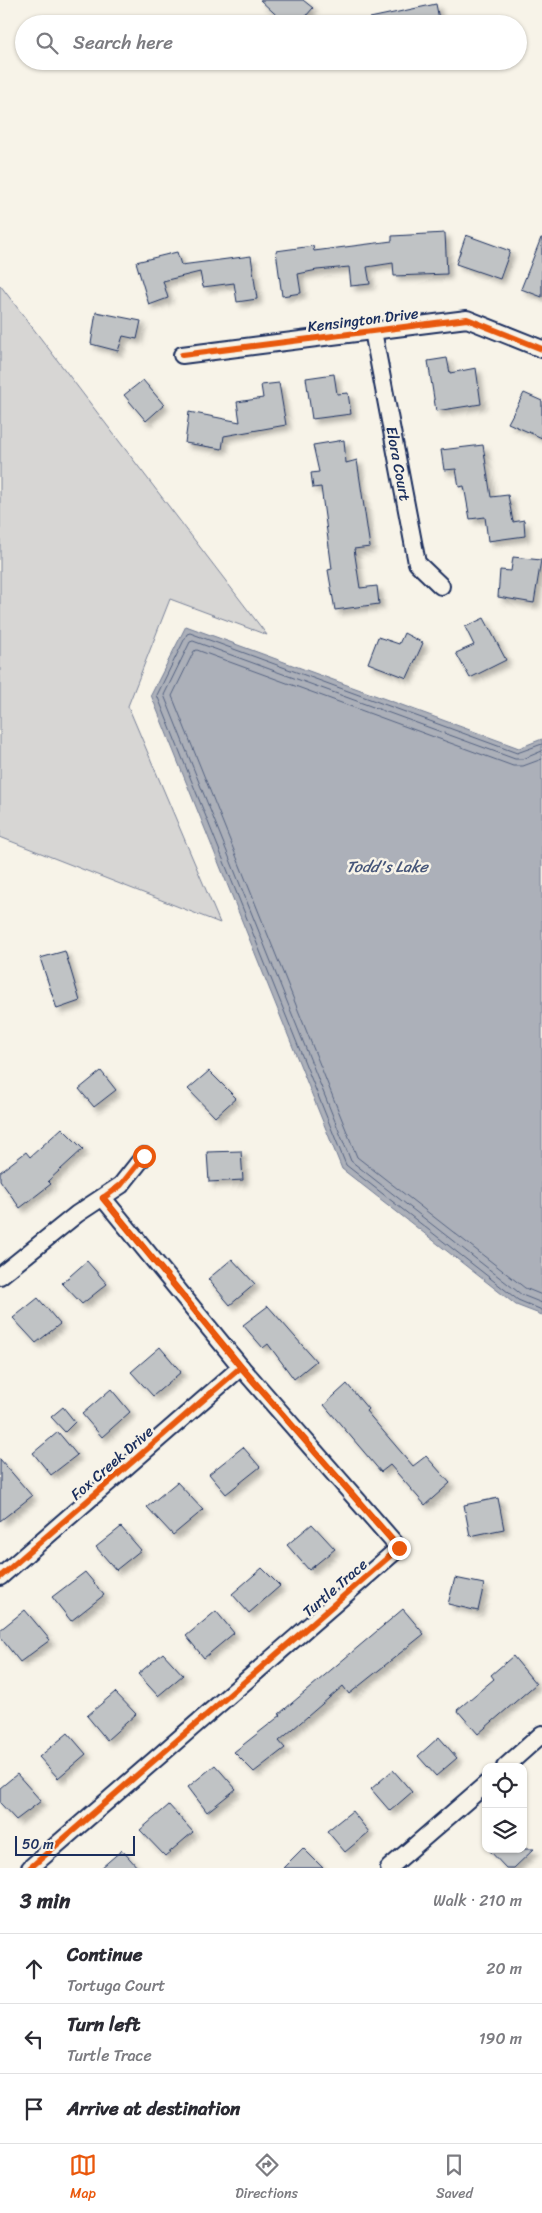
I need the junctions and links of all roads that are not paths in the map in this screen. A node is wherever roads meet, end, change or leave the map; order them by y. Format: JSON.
{"nodes":[{"id":1,"x":373,"y":331,"type":"junction"},
{"id":2,"x":542,"y":348,"type":"edge"},
{"id":3,"x":182,"y":355,"type":"dead end"},
{"id":4,"x":441,"y":586,"type":"dead end"},
{"id":5,"x":144,"y":1156,"type":"dead end"},
{"id":6,"x":103,"y":1198,"type":"junction"},
{"id":7,"x":0,"y":1276,"type":"edge"},
{"id":8,"x":241,"y":1367,"type":"junction"},
{"id":9,"x":0,"y":1577,"type":"edge"},
{"id":10,"x":542,"y":1734,"type":"edge"},
{"id":11,"x":509,"y":1763,"type":"edge"},
{"id":12,"x":482,"y":1788,"type":"edge"},
{"id":13,"x":30,"y":1868,"type":"edge"},
{"id":14,"x":390,"y":1868,"type":"edge"}],
"edges":[{"from":1,"to":2,"type":"street","name":"Kensington Drive"},
{"from":1,"to":3,"type":"street","name":"Kensington Drive"},
{"from":1,"to":4,"type":"street","name":"Elora Court"},
{"from":5,"to":6,"type":"street"},
{"from":6,"to":7,"type":"street"},
{"from":6,"to":8,"type":"street","name":"Turtle Trace"},
{"from":8,"to":9,"type":"street","name":"Fox Creek Drive"},
{"from":8,"to":13,"type":"street","name":"Turtle Trace"},
{"from":10,"to":11,"type":"street"},
{"from":12,"to":14,"type":"street"}]}
